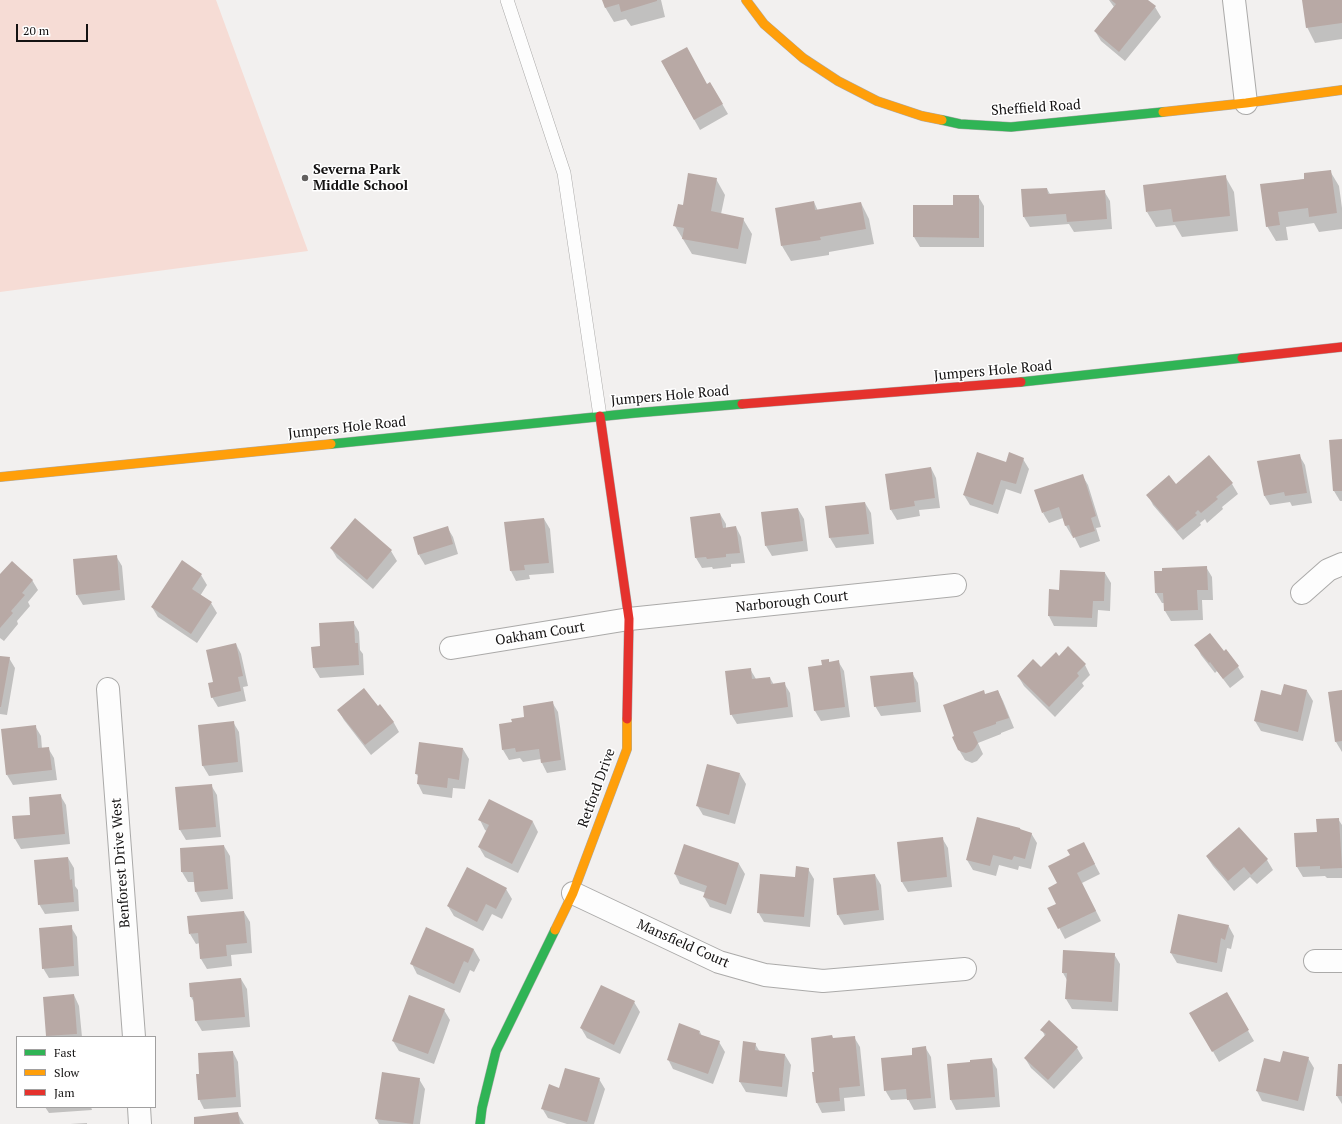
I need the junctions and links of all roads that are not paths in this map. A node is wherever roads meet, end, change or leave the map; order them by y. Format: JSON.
{"nodes":[{"id":1,"x":508,"y":0,"type":"edge"},
{"id":2,"x":746,"y":0,"type":"edge"},
{"id":3,"x":1234,"y":0,"type":"edge"},
{"id":4,"x":1342,"y":90,"type":"edge"},
{"id":5,"x":1246,"y":103,"type":"junction"},
{"id":6,"x":1342,"y":347,"type":"edge"},
{"id":7,"x":600,"y":416,"type":"junction"},
{"id":8,"x":0,"y":477,"type":"edge"},
{"id":9,"x":1342,"y":564,"type":"edge"},
{"id":10,"x":955,"y":585,"type":"dead end"},
{"id":11,"x":1302,"y":593,"type":"dead end"},
{"id":12,"x":629,"y":619,"type":"junction"},
{"id":13,"x":451,"y":648,"type":"dead end"},
{"id":14,"x":108,"y":689,"type":"dead end"},
{"id":15,"x":573,"y":893,"type":"junction"},
{"id":16,"x":1315,"y":960,"type":"dead end"},
{"id":17,"x":1342,"y":961,"type":"edge"},
{"id":18,"x":965,"y":969,"type":"dead end"},
{"id":19,"x":134,"y":1036,"type":"edge"},
{"id":20,"x":139,"y":1108,"type":"edge"},
{"id":21,"x":140,"y":1124,"type":"edge"},
{"id":22,"x":480,"y":1124,"type":"edge"}],
"edges":[{"from":1,"to":7,"type":"lane"},
{"from":2,"to":5,"type":"street","name":"Sheffield Road"},
{"from":3,"to":5,"type":"street"},
{"from":4,"to":5,"type":"street","name":"Sheffield Road"},
{"from":6,"to":7,"type":"street","name":"Jumpers Hole Road"},
{"from":7,"to":8,"type":"street","name":"Jumpers Hole Road"},
{"from":7,"to":12,"type":"street","name":"Retford Drive"},
{"from":9,"to":11,"type":"street"},
{"from":10,"to":12,"type":"street","name":"Narborough Court"},
{"from":12,"to":13,"type":"street","name":"Oakham Court"},
{"from":12,"to":15,"type":"street","name":"Retford Drive"},
{"from":14,"to":19,"type":"street","name":"Benforest Drive West"},
{"from":15,"to":18,"type":"street","name":"Mansfield Court"},
{"from":15,"to":22,"type":"street","name":"Retford Drive"},
{"from":16,"to":17,"type":"street"},
{"from":20,"to":21,"type":"street"}]}
